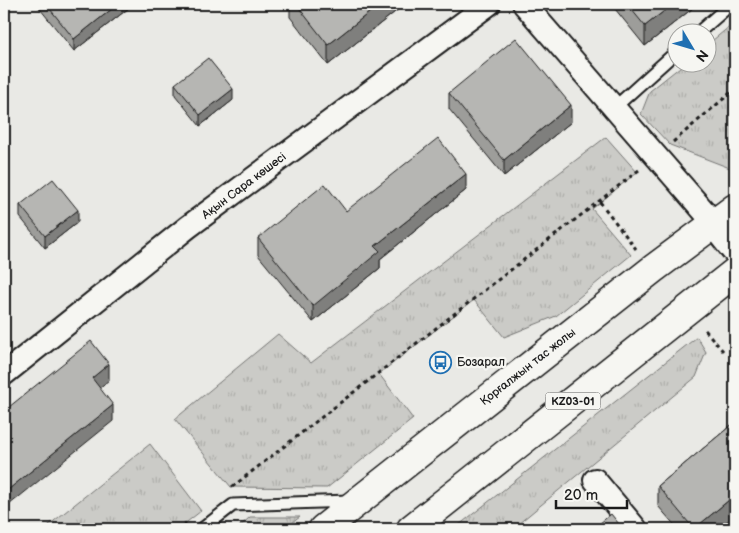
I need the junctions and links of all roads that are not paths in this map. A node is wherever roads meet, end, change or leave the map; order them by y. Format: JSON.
{"nodes":[{"id":1,"x":489,"y":4,"type":"edge"},
{"id":2,"x":524,"y":4,"type":"edge"},
{"id":3,"x":731,"y":4,"type":"edge"},
{"id":4,"x":710,"y":22,"type":"edge"},
{"id":5,"x":666,"y":61,"type":"edge"},
{"id":6,"x":614,"y":108,"type":"junction"},
{"id":7,"x":725,"y":216,"type":"edge"},
{"id":8,"x":735,"y":249,"type":"edge"},
{"id":9,"x":735,"y":272,"type":"edge"},
{"id":10,"x":4,"y":374,"type":"edge"},
{"id":11,"x":595,"y":480,"type":"dead end"},
{"id":12,"x":358,"y":501,"type":"junction"},
{"id":13,"x":202,"y":529,"type":"edge"},
{"id":14,"x":323,"y":529,"type":"edge"},
{"id":15,"x":412,"y":529,"type":"edge"},
{"id":16,"x":636,"y":529,"type":"edge"}],
"edges":[{"from":1,"to":10,"type":"street","name":"Ақын Сара көшесі"},
{"from":2,"to":6,"type":"street"},
{"from":3,"to":4,"type":"lane"},
{"from":5,"to":6,"type":"lane"},
{"from":6,"to":7,"type":"street"},
{"from":7,"to":8,"type":"main road"},
{"from":7,"to":12,"type":"main road","name":"Қорғалжын тас жолы"},
{"from":9,"to":15,"type":"main road","number":"KZ03-01"},
{"from":11,"to":16,"type":"street"},
{"from":12,"to":13,"type":"lane"},
{"from":12,"to":14,"type":"main road","name":"Қорғалжын тас жолы"}]}
